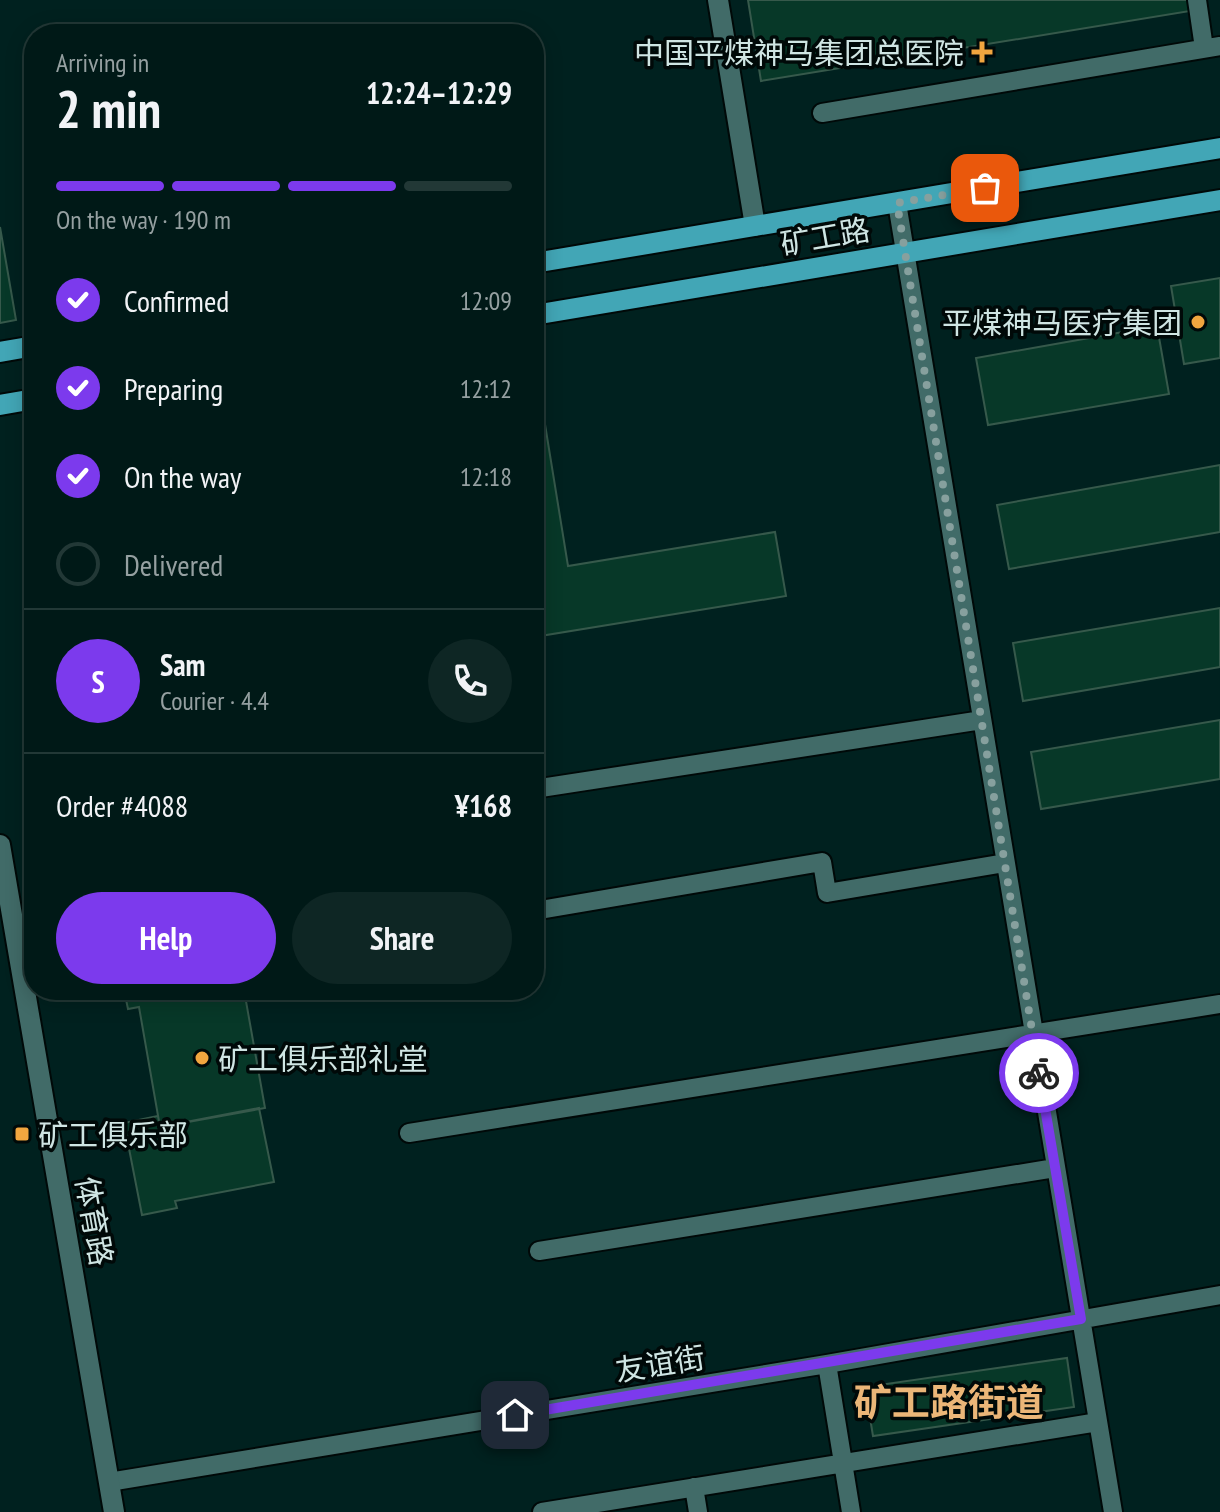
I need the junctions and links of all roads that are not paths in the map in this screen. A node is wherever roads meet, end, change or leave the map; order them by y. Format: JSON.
{"nodes":[{"id":1,"x":718,"y":0,"type":"edge"},
{"id":2,"x":1197,"y":0,"type":"edge"},
{"id":3,"x":1212,"y":47,"type":"edge"},
{"id":4,"x":822,"y":113,"type":"dead end"},
{"id":5,"x":1220,"y":148,"type":"edge"},
{"id":6,"x":1220,"y":200,"type":"edge"},
{"id":7,"x":897,"y":203,"type":"junction"},
{"id":8,"x":755,"y":226,"type":"junction"},
{"id":9,"x":906,"y":253,"type":"junction"},
{"id":10,"x":544,"y":261,"type":"edge"},
{"id":11,"x":544,"y":313,"type":"edge"},
{"id":12,"x":24,"y":348,"type":"edge"},
{"id":13,"x":0,"y":352,"type":"edge"},
{"id":14,"x":24,"y":401,"type":"edge"},
{"id":15,"x":0,"y":405,"type":"edge"},
{"id":16,"x":982,"y":720,"type":"junction"},
{"id":17,"x":544,"y":787,"type":"edge"},
{"id":18,"x":0,"y":845,"type":"edge"},
{"id":19,"x":1005,"y":863,"type":"junction"},
{"id":20,"x":544,"y":909,"type":"edge"},
{"id":21,"x":24,"y":985,"type":"edge"},
{"id":22,"x":27,"y":1000,"type":"edge"},
{"id":23,"x":1220,"y":1004,"type":"edge"},
{"id":24,"x":1032,"y":1035,"type":"junction"},
{"id":25,"x":409,"y":1133,"type":"dead end"},
{"id":26,"x":1055,"y":1168,"type":"junction"},
{"id":27,"x":539,"y":1251,"type":"dead end"},
{"id":28,"x":1220,"y":1295,"type":"edge"},
{"id":29,"x":1081,"y":1319,"type":"junction"},
{"id":30,"x":827,"y":1364,"type":"junction"},
{"id":31,"x":1098,"y":1422,"type":"junction"},
{"id":32,"x":843,"y":1463,"type":"junction"},
{"id":33,"x":109,"y":1482,"type":"junction"},
{"id":34,"x":694,"y":1487,"type":"junction"},
{"id":35,"x":114,"y":1512,"type":"edge"},
{"id":36,"x":542,"y":1512,"type":"edge"},
{"id":37,"x":698,"y":1512,"type":"edge"},
{"id":38,"x":851,"y":1512,"type":"edge"},
{"id":39,"x":1113,"y":1512,"type":"edge"}],
"edges":[{"from":1,"to":8,"type":"street"},
{"from":2,"to":3,"type":"lane"},
{"from":3,"to":4,"type":"lane"},
{"from":5,"to":7,"type":"main road","name":"矿工路"},
{"from":6,"to":9,"type":"main road","name":"矿工路"},
{"from":7,"to":8,"type":"main road","name":"矿工路"},
{"from":7,"to":9,"type":"lane"},
{"from":8,"to":10,"type":"main road","name":"矿工路"},
{"from":9,"to":11,"type":"main road","name":"矿工路"},
{"from":9,"to":16,"type":"lane"},
{"from":12,"to":13,"type":"main road"},
{"from":14,"to":15,"type":"main road"},
{"from":16,"to":17,"type":"lane"},
{"from":16,"to":19,"type":"lane"},
{"from":18,"to":21,"type":"street","name":"体育路"},
{"from":19,"to":20,"type":"lane"},
{"from":19,"to":24,"type":"lane"},
{"from":22,"to":33,"type":"street","name":"体育路"},
{"from":23,"to":24,"type":"lane"},
{"from":24,"to":25,"type":"lane"},
{"from":24,"to":26,"type":"lane"},
{"from":26,"to":27,"type":"lane"},
{"from":26,"to":29,"type":"lane"},
{"from":28,"to":29,"type":"lane","name":"友谊街"},
{"from":29,"to":30,"type":"lane","name":"友谊街"},
{"from":29,"to":31,"type":"lane"},
{"from":30,"to":32,"type":"lane"},
{"from":30,"to":33,"type":"lane","name":"友谊街"},
{"from":31,"to":32,"type":"lane"},
{"from":31,"to":39,"type":"lane"},
{"from":32,"to":34,"type":"lane"},
{"from":32,"to":38,"type":"lane"},
{"from":33,"to":35,"type":"street","name":"体育路"},
{"from":34,"to":36,"type":"lane"},
{"from":34,"to":37,"type":"lane"}]}
